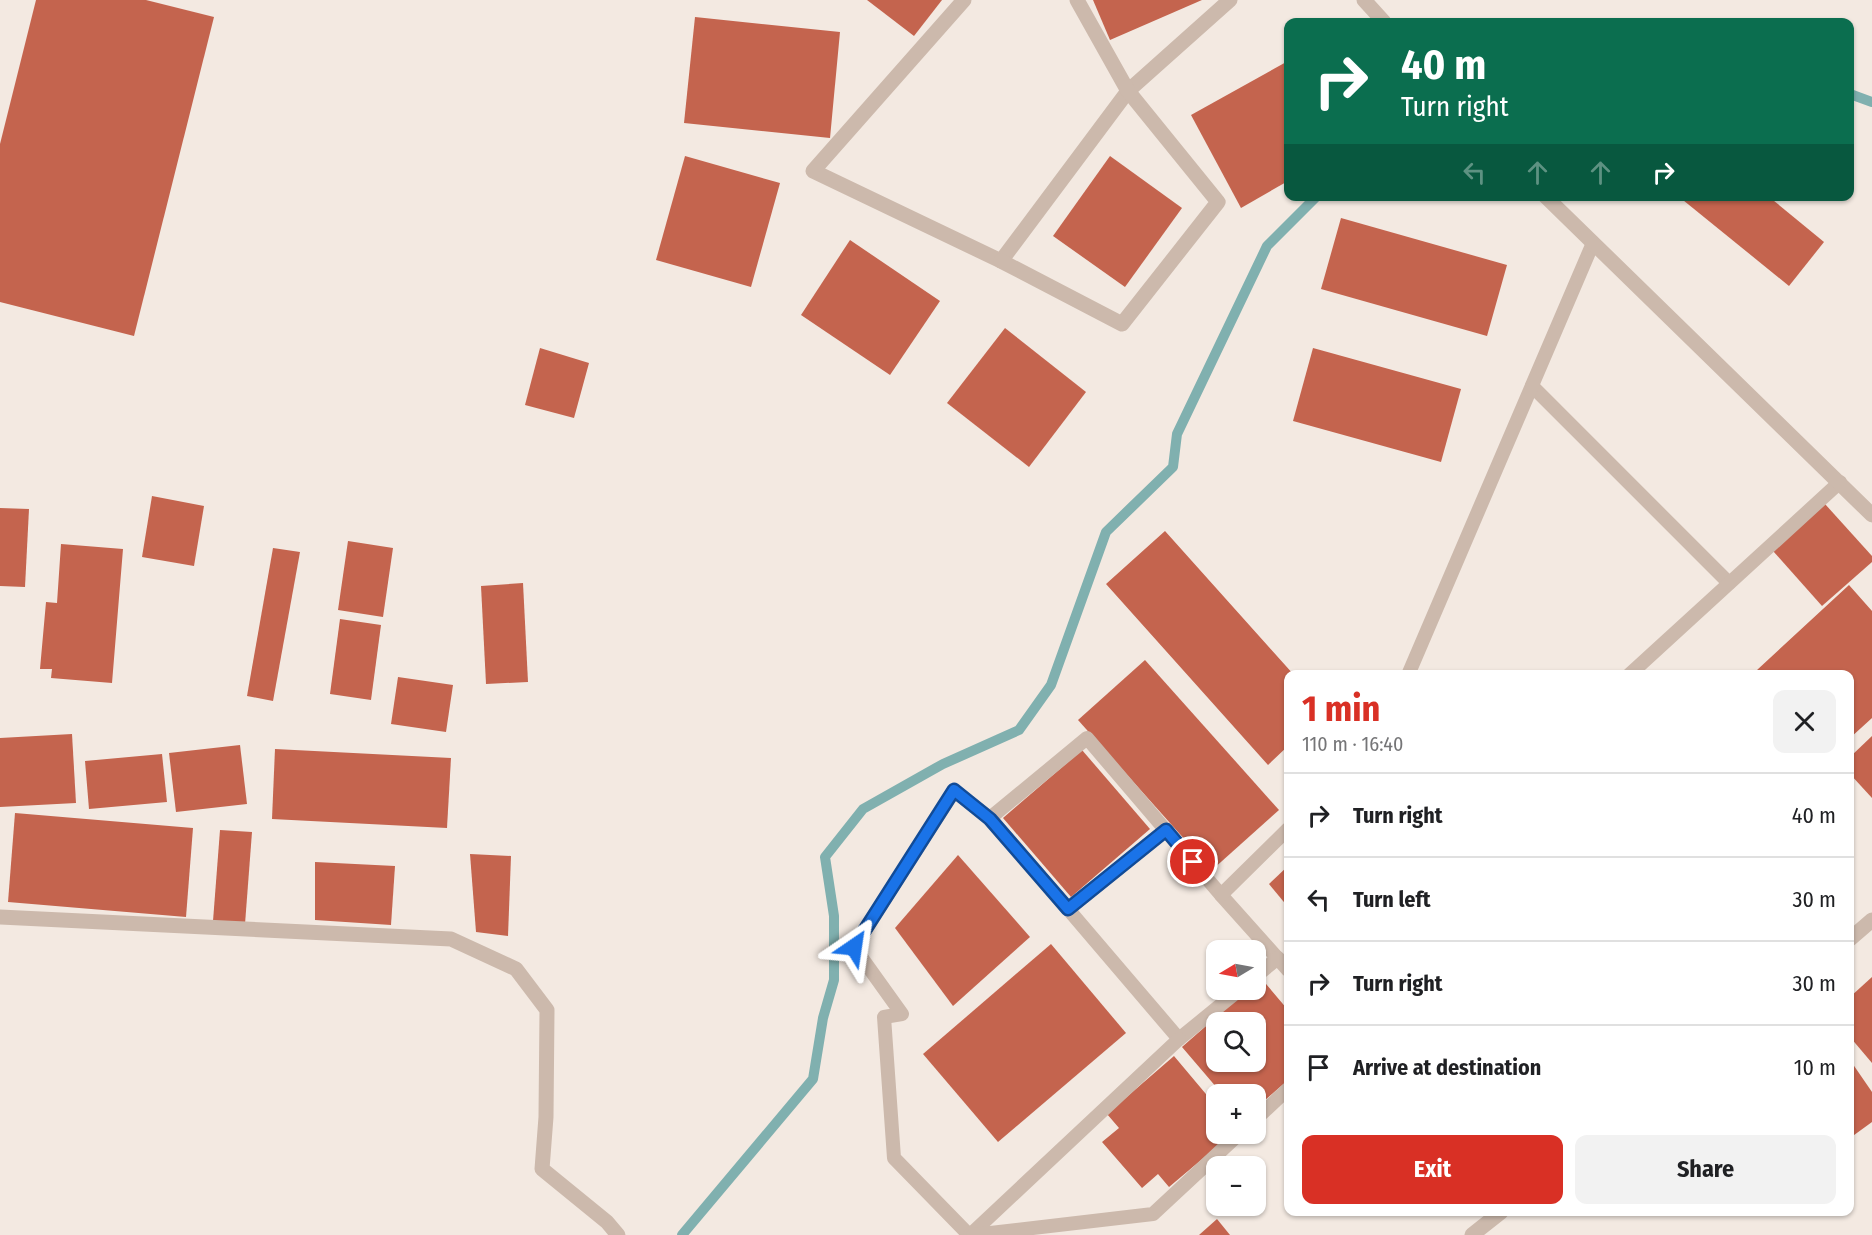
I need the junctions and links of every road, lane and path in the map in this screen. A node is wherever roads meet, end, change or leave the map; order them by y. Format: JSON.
{"nodes":[{"id":1,"x":964,"y":0,"type":"edge"},
{"id":2,"x":1077,"y":0,"type":"edge"},
{"id":3,"x":1230,"y":0,"type":"edge"},
{"id":4,"x":1364,"y":0,"type":"edge"},
{"id":5,"x":1380,"y":18,"type":"edge"},
{"id":6,"x":1128,"y":91,"type":"junction"},
{"id":7,"x":1550,"y":201,"type":"edge"},
{"id":8,"x":1593,"y":243,"type":"junction"},
{"id":9,"x":1001,"y":261,"type":"junction"},
{"id":10,"x":1532,"y":386,"type":"junction"},
{"id":11,"x":1840,"y":482,"type":"junction"},
{"id":12,"x":1872,"y":515,"type":"edge"},
{"id":13,"x":1729,"y":583,"type":"junction"},
{"id":14,"x":1410,"y":670,"type":"edge"},
{"id":15,"x":1634,"y":670,"type":"edge"},
{"id":16,"x":990,"y":819,"type":"junction"},
{"id":17,"x":1166,"y":830,"type":"junction"},
{"id":18,"x":1284,"y":833,"type":"edge"},
{"id":19,"x":1221,"y":895,"type":"junction"},
{"id":20,"x":1068,"y":909,"type":"junction"},
{"id":21,"x":0,"y":917,"type":"edge"},
{"id":22,"x":1872,"y":920,"type":"edge"},
{"id":23,"x":1854,"y":936,"type":"edge"},
{"id":24,"x":1278,"y":958,"type":"junction"},
{"id":25,"x":1284,"y":965,"type":"edge"},
{"id":26,"x":1266,"y":968,"type":"edge"},
{"id":27,"x":1227,"y":1000,"type":"edge"},
{"id":28,"x":1179,"y":1039,"type":"junction"},
{"id":29,"x":1284,"y":1093,"type":"edge"},
{"id":30,"x":1266,"y":1110,"type":"edge"},
{"id":31,"x":1228,"y":1144,"type":"edge"},
{"id":32,"x":1496,"y":1216,"type":"edge"},
{"id":33,"x":618,"y":1235,"type":"edge"},
{"id":34,"x":971,"y":1235,"type":"edge"},
{"id":35,"x":1472,"y":1235,"type":"edge"}],
"edges":[{"from":1,"to":9,"type":"street"},
{"from":2,"to":6,"type":"street"},
{"from":3,"to":6,"type":"street"},
{"from":4,"to":5,"type":"street"},
{"from":6,"to":9,"type":"street"},
{"from":6,"to":9,"type":"street"},
{"from":7,"to":8,"type":"street"},
{"from":8,"to":10,"type":"lane"},
{"from":8,"to":11,"type":"street"},
{"from":10,"to":13,"type":"lane"},
{"from":10,"to":14,"type":"lane"},
{"from":11,"to":12,"type":"street"},
{"from":11,"to":13,"type":"lane"},
{"from":13,"to":15,"type":"lane"},
{"from":16,"to":17,"type":"lane"},
{"from":16,"to":20,"type":"lane"},
{"from":16,"to":34,"type":"lane"},
{"from":17,"to":19,"type":"lane"},
{"from":17,"to":20,"type":"lane"},
{"from":18,"to":19,"type":"lane"},
{"from":19,"to":24,"type":"lane"},
{"from":20,"to":28,"type":"lane"},
{"from":21,"to":33,"type":"street"},
{"from":22,"to":23,"type":"street"},
{"from":24,"to":25,"type":"lane"},
{"from":24,"to":26,"type":"lane"},
{"from":27,"to":28,"type":"lane"},
{"from":28,"to":34,"type":"lane"},
{"from":29,"to":30,"type":"lane"},
{"from":31,"to":34,"type":"lane"},
{"from":32,"to":35,"type":"street"}]}
